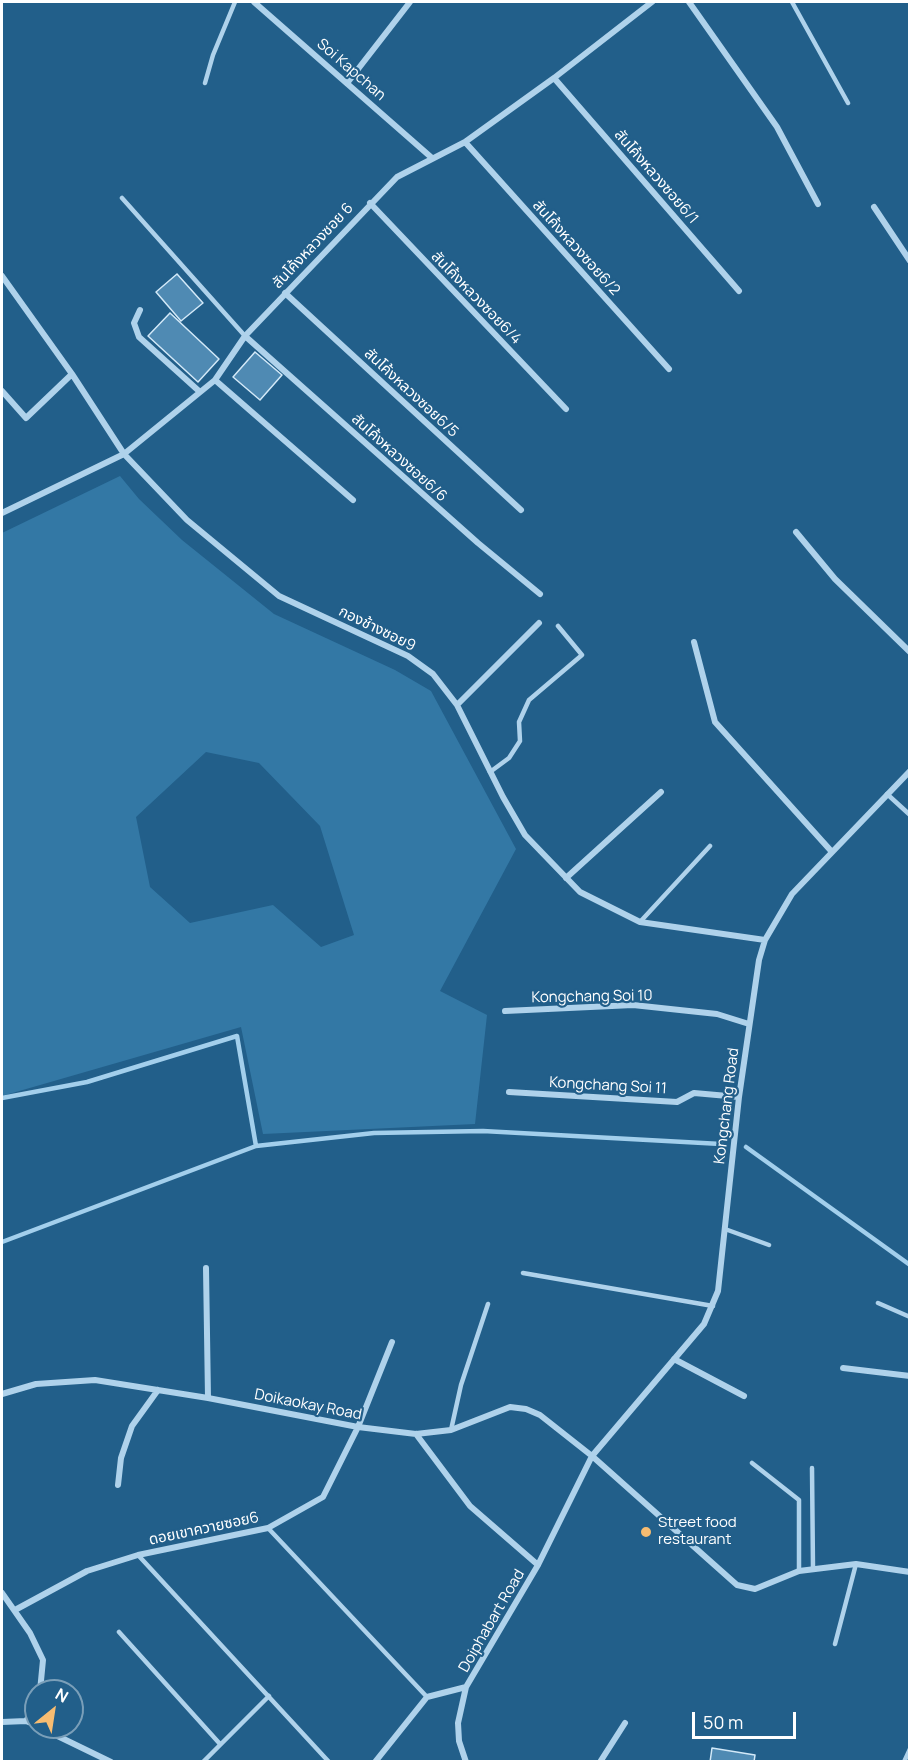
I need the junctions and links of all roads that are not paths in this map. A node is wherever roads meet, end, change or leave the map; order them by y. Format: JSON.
{"nodes":[{"id":1,"x":235,"y":2,"type":"edge"},
{"id":2,"x":410,"y":2,"type":"edge"},
{"id":3,"x":652,"y":2,"type":"edge"},
{"id":4,"x":689,"y":2,"type":"edge"},
{"id":5,"x":792,"y":2,"type":"edge"},
{"id":6,"x":259,"y":3,"type":"edge"},
{"id":7,"x":554,"y":78,"type":"junction"},
{"id":8,"x":348,"y":82,"type":"junction"},
{"id":9,"x":205,"y":83,"type":"dead end"},
{"id":10,"x":848,"y":103,"type":"dead end"},
{"id":11,"x":465,"y":142,"type":"junction"},
{"id":12,"x":432,"y":158,"type":"junction"},
{"id":13,"x":122,"y":198,"type":"dead end"},
{"id":14,"x":370,"y":203,"type":"junction"},
{"id":15,"x":818,"y":204,"type":"dead end"},
{"id":16,"x":874,"y":207,"type":"dead end"},
{"id":17,"x":909,"y":261,"type":"edge"},
{"id":18,"x":2,"y":276,"type":"edge"},
{"id":19,"x":739,"y":291,"type":"dead end"},
{"id":20,"x":285,"y":293,"type":"junction"},
{"id":21,"x":140,"y":310,"type":"dead end"},
{"id":22,"x":245,"y":336,"type":"junction"},
{"id":23,"x":669,"y":369,"type":"dead end"},
{"id":24,"x":72,"y":374,"type":"junction"},
{"id":25,"x":215,"y":380,"type":"junction"},
{"id":26,"x":2,"y":391,"type":"edge"},
{"id":27,"x":200,"y":392,"type":"junction"},
{"id":28,"x":566,"y":409,"type":"dead end"},
{"id":29,"x":124,"y":454,"type":"junction"},
{"id":30,"x":353,"y":500,"type":"dead end"},
{"id":31,"x":521,"y":510,"type":"dead end"},
{"id":32,"x":2,"y":513,"type":"edge"},
{"id":33,"x":796,"y":532,"type":"dead end"},
{"id":34,"x":540,"y":594,"type":"dead end"},
{"id":35,"x":539,"y":623,"type":"dead end"},
{"id":36,"x":558,"y":626,"type":"dead end"},
{"id":37,"x":694,"y":642,"type":"dead end"},
{"id":38,"x":909,"y":652,"type":"edge"},
{"id":39,"x":457,"y":705,"type":"junction"},
{"id":40,"x":490,"y":771,"type":"junction"},
{"id":41,"x":909,"y":771,"type":"edge"},
{"id":42,"x":661,"y":792,"type":"dead end"},
{"id":43,"x":887,"y":794,"type":"junction"},
{"id":44,"x":909,"y":814,"type":"edge"},
{"id":45,"x":710,"y":846,"type":"dead end"},
{"id":46,"x":832,"y":852,"type":"junction"},
{"id":47,"x":566,"y":878,"type":"junction"},
{"id":48,"x":640,"y":922,"type":"junction"},
{"id":49,"x":765,"y":940,"type":"junction"},
{"id":50,"x":505,"y":1011,"type":"dead end"},
{"id":51,"x":749,"y":1024,"type":"junction"},
{"id":52,"x":509,"y":1092,"type":"dead end"},
{"id":53,"x":739,"y":1097,"type":"junction"},
{"id":54,"x":725,"y":1228,"type":"junction"},
{"id":55,"x":769,"y":1245,"type":"dead end"},
{"id":56,"x":206,"y":1268,"type":"dead end"},
{"id":57,"x":523,"y":1273,"type":"dead end"},
{"id":58,"x":878,"y":1303,"type":"dead end"},
{"id":59,"x":488,"y":1304,"type":"dead end"},
{"id":60,"x":714,"y":1306,"type":"junction"},
{"id":61,"x":909,"y":1317,"type":"edge"},
{"id":62,"x":392,"y":1342,"type":"dead end"},
{"id":63,"x":674,"y":1359,"type":"junction"},
{"id":64,"x":843,"y":1368,"type":"dead end"},
{"id":65,"x":909,"y":1376,"type":"edge"},
{"id":66,"x":158,"y":1390,"type":"junction"},
{"id":67,"x":2,"y":1395,"type":"edge"},
{"id":68,"x":744,"y":1396,"type":"dead end"},
{"id":69,"x":208,"y":1398,"type":"junction"},
{"id":70,"x":358,"y":1427,"type":"junction"},
{"id":71,"x":451,"y":1430,"type":"junction"},
{"id":72,"x":416,"y":1434,"type":"junction"},
{"id":73,"x":592,"y":1456,"type":"junction"},
{"id":74,"x":752,"y":1463,"type":"dead end"},
{"id":75,"x":812,"y":1468,"type":"dead end"},
{"id":76,"x":118,"y":1485,"type":"dead end"},
{"id":77,"x":268,"y":1528,"type":"junction"},
{"id":78,"x":138,"y":1555,"type":"junction"},
{"id":79,"x":856,"y":1564,"type":"junction"},
{"id":80,"x":538,"y":1565,"type":"junction"},
{"id":81,"x":813,"y":1569,"type":"junction"},
{"id":82,"x":799,"y":1571,"type":"junction"},
{"id":83,"x":909,"y":1572,"type":"edge"},
{"id":84,"x":2,"y":1593,"type":"edge"},
{"id":85,"x":15,"y":1610,"type":"junction"},
{"id":86,"x":119,"y":1632,"type":"dead end"},
{"id":87,"x":835,"y":1644,"type":"dead end"},
{"id":88,"x":41,"y":1679,"type":"edge"},
{"id":89,"x":466,"y":1687,"type":"junction"},
{"id":90,"x":269,"y":1696,"type":"junction"},
{"id":91,"x":427,"y":1697,"type":"junction"},
{"id":92,"x":24,"y":1720,"type":"edge"},
{"id":93,"x":2,"y":1722,"type":"edge"},
{"id":94,"x":625,"y":1723,"type":"dead end"},
{"id":95,"x":65,"y":1739,"type":"edge"},
{"id":96,"x":220,"y":1744,"type":"junction"},
{"id":97,"x":909,"y":1749,"type":"edge"},
{"id":98,"x":111,"y":1761,"type":"edge"},
{"id":99,"x":202,"y":1761,"type":"edge"},
{"id":100,"x":329,"y":1761,"type":"edge"},
{"id":101,"x":375,"y":1761,"type":"edge"},
{"id":102,"x":466,"y":1761,"type":"edge"},
{"id":103,"x":600,"y":1761,"type":"edge"},
{"id":104,"x":904,"y":1761,"type":"edge"}],
"edges":[{"from":1,"to":9,"type":"lane"},
{"from":2,"to":8,"type":"street"},
{"from":3,"to":7,"type":"street","name":"สันโค้งหลวงซอย 6"},
{"from":4,"to":15,"type":"street"},
{"from":5,"to":10,"type":"lane"},
{"from":6,"to":8,"type":"street","name":"Soi Kapchan"},
{"from":7,"to":11,"type":"street","name":"สันโค้งหลวงซอย 6"},
{"from":7,"to":19,"type":"street","name":"สันโค้งหลวงซอย6/1"},
{"from":8,"to":12,"type":"street","name":"Soi Kapchan"},
{"from":11,"to":12,"type":"street","name":"สันโค้งหลวงซอย 6"},
{"from":11,"to":23,"type":"street","name":"สันโค้งหลวงซอย6/2"},
{"from":12,"to":14,"type":"street","name":"สันโค้งหลวงซอย 6"},
{"from":13,"to":22,"type":"lane"},
{"from":14,"to":20,"type":"street","name":"สันโค้งหลวงซอย 6"},
{"from":14,"to":28,"type":"street","name":"สันโค้งหลวงซอย6/4"},
{"from":16,"to":17,"type":"street"},
{"from":18,"to":24,"type":"street","name":"กองช้างซอย9"},
{"from":20,"to":22,"type":"street","name":"สันโค้งหลวงซอย 6"},
{"from":20,"to":31,"type":"street","name":"สันโค้งหลวงซอย6/5"},
{"from":21,"to":27,"type":"street"},
{"from":22,"to":25,"type":"street","name":"สันโค้งหลวงซอย 6"},
{"from":22,"to":34,"type":"street","name":"สันโค้งหลวงซอย6/6"},
{"from":24,"to":26,"type":"street"},
{"from":24,"to":29,"type":"street","name":"กองช้างซอย9"},
{"from":25,"to":27,"type":"street","name":"สันโค้งหลวงซอย 6"},
{"from":25,"to":30,"type":"street"},
{"from":27,"to":29,"type":"street","name":"สันโค้งหลวงซอย 6"},
{"from":29,"to":32,"type":"street","name":"สันโค้งหลวงซอย 6"},
{"from":29,"to":39,"type":"street","name":"กองช้างซอย9"},
{"from":33,"to":38,"type":"street"},
{"from":35,"to":39,"type":"street"},
{"from":36,"to":40,"type":"lane"},
{"from":37,"to":46,"type":"street"},
{"from":39,"to":40,"type":"street","name":"กองช้างซอย9"},
{"from":40,"to":47,"type":"street","name":"กองช้างซอย9"},
{"from":41,"to":43,"type":"street","name":"Kongchang Road"},
{"from":42,"to":47,"type":"street"},
{"from":43,"to":44,"type":"lane"},
{"from":43,"to":46,"type":"street","name":"Kongchang Road"},
{"from":45,"to":48,"type":"lane"},
{"from":46,"to":49,"type":"street","name":"Kongchang Road"},
{"from":47,"to":48,"type":"street","name":"กองช้างซอย9"},
{"from":48,"to":49,"type":"street","name":"กองช้างซอย9"},
{"from":49,"to":51,"type":"street","name":"Kongchang Road"},
{"from":50,"to":51,"type":"street","name":"Kongchang Soi 10"},
{"from":51,"to":53,"type":"street","name":"Kongchang Road"},
{"from":52,"to":53,"type":"street","name":"Kongchang Soi 11"},
{"from":53,"to":54,"type":"street","name":"Kongchang Road"},
{"from":54,"to":55,"type":"lane"},
{"from":54,"to":60,"type":"street","name":"Kongchang Road"},
{"from":56,"to":69,"type":"street"},
{"from":57,"to":60,"type":"lane"},
{"from":58,"to":61,"type":"lane"},
{"from":59,"to":71,"type":"lane"},
{"from":60,"to":63,"type":"street","name":"Kongchang Road"},
{"from":62,"to":70,"type":"street","name":"ดอยเขาควายซอย6"},
{"from":63,"to":68,"type":"street"},
{"from":63,"to":73,"type":"street","name":"Kongchang Road"},
{"from":64,"to":65,"type":"street"},
{"from":66,"to":67,"type":"street","name":"Doikaokay Road"},
{"from":66,"to":69,"type":"street","name":"Doikaokay Road"},
{"from":66,"to":76,"type":"street"},
{"from":69,"to":70,"type":"street","name":"Doikaokay Road"},
{"from":70,"to":72,"type":"street","name":"Doikaokay Road"},
{"from":70,"to":77,"type":"street","name":"ดอยเขาควายซอย6"},
{"from":71,"to":72,"type":"street","name":"Doikaokay Road"},
{"from":71,"to":73,"type":"street","name":"Doikaokay Road"},
{"from":72,"to":80,"type":"street"},
{"from":73,"to":80,"type":"street","name":"Doiphabart Road"},
{"from":73,"to":82,"type":"street","name":"Doikaokay Road"},
{"from":74,"to":82,"type":"lane"},
{"from":75,"to":81,"type":"lane"},
{"from":77,"to":78,"type":"street","name":"ดอยเขาควายซอย6"},
{"from":77,"to":91,"type":"lane"},
{"from":78,"to":85,"type":"street","name":"ดอยเขาควายซอย6"},
{"from":78,"to":90,"type":"lane"},
{"from":79,"to":81,"type":"street","name":"Doikaokay Road"},
{"from":79,"to":83,"type":"street","name":"Doikaokay Road"},
{"from":79,"to":87,"type":"lane"},
{"from":80,"to":89,"type":"street","name":"Doiphabart Road"},
{"from":81,"to":82,"type":"street","name":"Doikaokay Road"},
{"from":84,"to":85,"type":"street"},
{"from":85,"to":88,"type":"street"},
{"from":86,"to":96,"type":"lane"},
{"from":89,"to":91,"type":"street","name":"Doiphabart Road"},
{"from":89,"to":102,"type":"street"},
{"from":90,"to":96,"type":"lane"},
{"from":90,"to":100,"type":"lane"},
{"from":91,"to":101,"type":"street"},
{"from":92,"to":93,"type":"street"},
{"from":94,"to":103,"type":"street"},
{"from":95,"to":98,"type":"street"},
{"from":96,"to":99,"type":"lane"},
{"from":97,"to":104,"type":"lane"}]}
